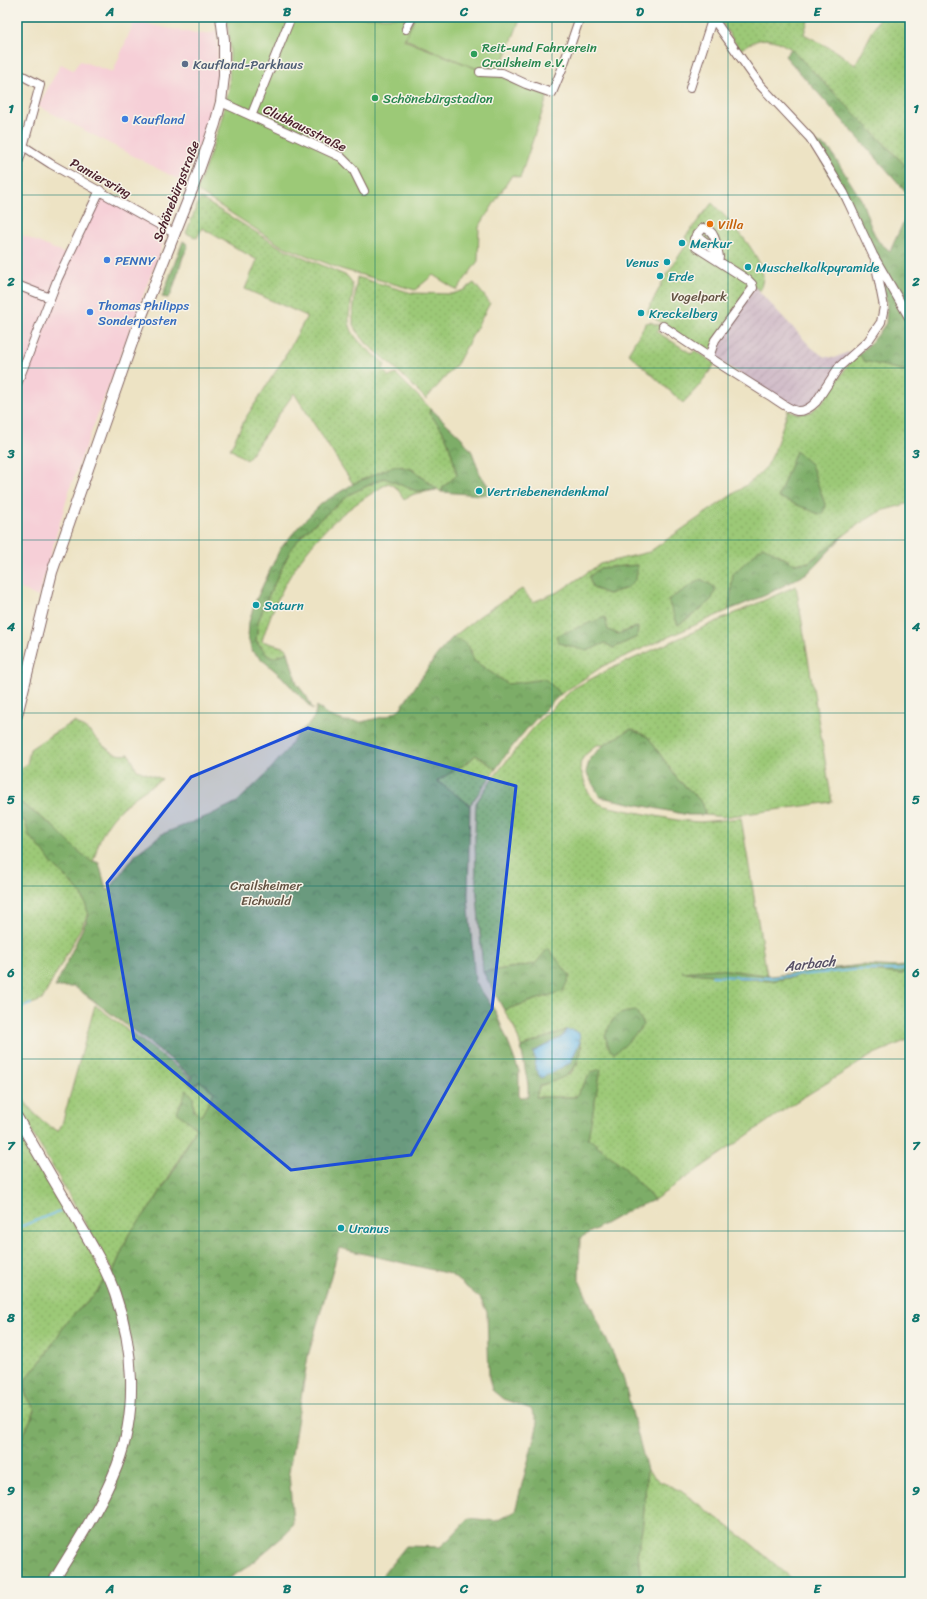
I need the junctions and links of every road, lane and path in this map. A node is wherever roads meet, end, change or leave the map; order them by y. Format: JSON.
{"nodes":[{"id":1,"x":221,"y":17,"type":"edge"},
{"id":2,"x":291,"y":17,"type":"edge"},
{"id":3,"x":412,"y":17,"type":"edge"},
{"id":4,"x":580,"y":17,"type":"edge"},
{"id":5,"x":712,"y":17,"type":"edge"},
{"id":6,"x":406,"y":29,"type":"dead end"},
{"id":7,"x":480,"y":72,"type":"dead end"},
{"id":8,"x":17,"y":73,"type":"edge"},
{"id":9,"x":690,"y":88,"type":"dead end"},
{"id":10,"x":221,"y":102,"type":"junction"},
{"id":11,"x":252,"y":114,"type":"junction"},
{"id":12,"x":20,"y":145,"type":"edge"},
{"id":13,"x":17,"y":166,"type":"edge"},
{"id":14,"x":100,"y":190,"type":"junction"},
{"id":15,"x":364,"y":192,"type":"dead end"},
{"id":16,"x":174,"y":233,"type":"junction"},
{"id":17,"x":873,"y":255,"type":"junction"},
{"id":18,"x":718,"y":261,"type":"junction"},
{"id":19,"x":17,"y":285,"type":"edge"},
{"id":20,"x":50,"y":298,"type":"junction"},
{"id":21,"x":910,"y":319,"type":"edge"},
{"id":22,"x":663,"y":326,"type":"dead end"},
{"id":23,"x":709,"y":357,"type":"junction"},
{"id":24,"x":17,"y":384,"type":"edge"},
{"id":25,"x":17,"y":715,"type":"edge"},
{"id":26,"x":17,"y":1117,"type":"edge"},
{"id":27,"x":53,"y":1582,"type":"edge"}],
"edges":[{"from":1,"to":10,"type":"main road","name":"Schönebürgstraße"},
{"from":2,"to":11,"type":"street"},
{"from":3,"to":6,"type":"street"},
{"from":4,"to":7,"type":"street"},
{"from":5,"to":9,"type":"street"},
{"from":5,"to":17,"type":"street"},
{"from":8,"to":12,"type":"street"},
{"from":10,"to":11,"type":"street","name":"Clubhausstraße"},
{"from":10,"to":16,"type":"main road","name":"Schönebürgstraße"},
{"from":11,"to":15,"type":"street","name":"Clubhausstraße"},
{"from":12,"to":13,"type":"street"},
{"from":12,"to":14,"type":"street","name":"Pamiersring"},
{"from":14,"to":16,"type":"street","name":"Pamiersring"},
{"from":14,"to":20,"type":"street"},
{"from":16,"to":25,"type":"main road","name":"Schönebürgstraße"},
{"from":17,"to":21,"type":"street"},
{"from":17,"to":23,"type":"street"},
{"from":18,"to":18,"type":"street"},
{"from":18,"to":23,"type":"street"},
{"from":19,"to":20,"type":"street"},
{"from":20,"to":24,"type":"street"},
{"from":22,"to":23,"type":"street"},
{"from":26,"to":27,"type":"main road"}]}
